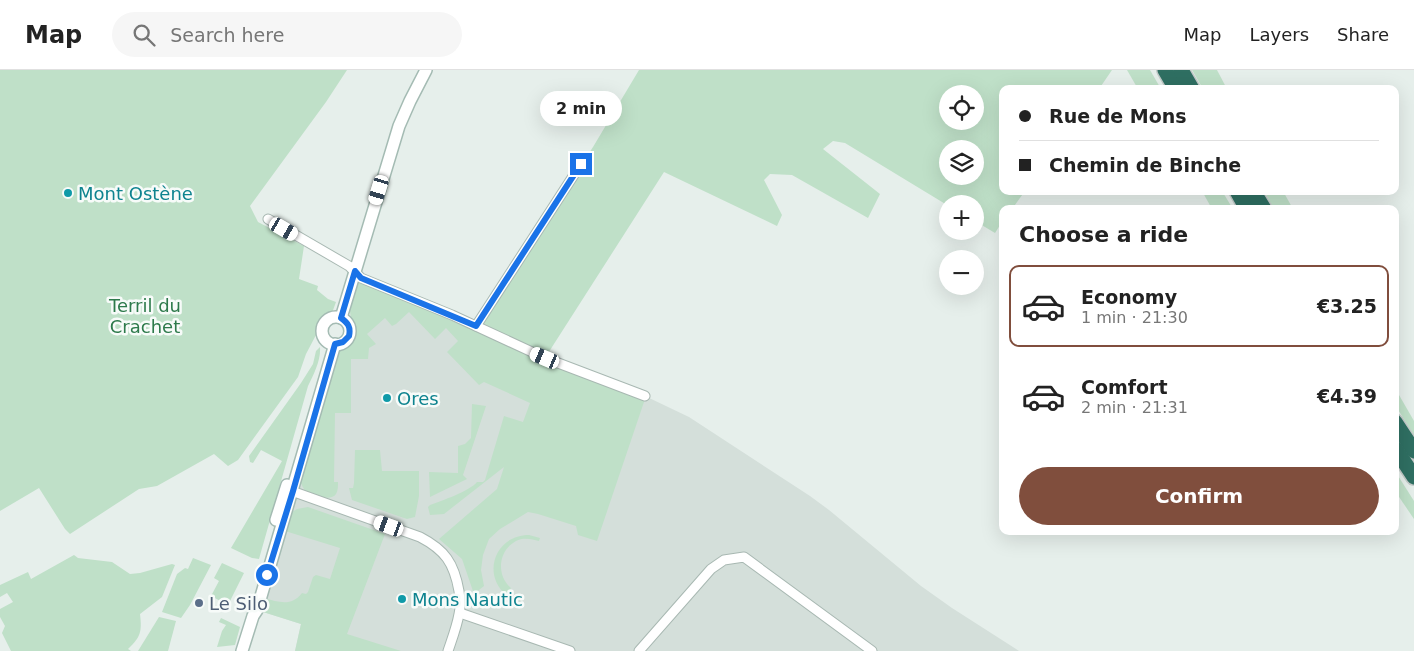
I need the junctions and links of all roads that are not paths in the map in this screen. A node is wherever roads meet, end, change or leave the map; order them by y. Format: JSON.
{"nodes":[{"id":1,"x":426,"y":70,"type":"edge"},
{"id":2,"x":1165,"y":70,"type":"edge"},
{"id":3,"x":1182,"y":70,"type":"edge"},
{"id":4,"x":1174,"y":85,"type":"edge"},
{"id":5,"x":1190,"y":85,"type":"edge"},
{"id":6,"x":581,"y":164,"type":"dead end"},
{"id":7,"x":268,"y":219,"type":"dead end"},
{"id":8,"x":355,"y":271,"type":"junction"},
{"id":9,"x":341,"y":318,"type":"junction"},
{"id":10,"x":476,"y":326,"type":"junction"},
{"id":11,"x":331,"y":343,"type":"junction"},
{"id":12,"x":646,"y":396,"type":"dead end"},
{"id":13,"x":1399,"y":428,"type":"edge"},
{"id":14,"x":1414,"y":451,"type":"edge"},
{"id":15,"x":1399,"y":454,"type":"edge"},
{"id":16,"x":1414,"y":477,"type":"edge"},
{"id":17,"x":289,"y":490,"type":"junction"},
{"id":18,"x":460,"y":613,"type":"junction"},
{"id":19,"x":242,"y":651,"type":"edge"},
{"id":20,"x":448,"y":651,"type":"edge"},
{"id":21,"x":570,"y":651,"type":"edge"},
{"id":22,"x":640,"y":651,"type":"edge"},
{"id":23,"x":872,"y":651,"type":"edge"}],
"edges":[{"from":1,"to":8,"type":"main road"},
{"from":2,"to":4,"type":"highway"},
{"from":3,"to":5,"type":"highway"},
{"from":6,"to":10,"type":"street"},
{"from":7,"to":8,"type":"street"},
{"from":8,"to":9,"type":"main road"},
{"from":8,"to":10,"type":"street"},
{"from":9,"to":11,"type":"main road"},
{"from":9,"to":11,"type":"main road"},
{"from":10,"to":12,"type":"street"},
{"from":11,"to":17,"type":"main road"},
{"from":13,"to":14,"type":"highway"},
{"from":15,"to":16,"type":"highway"},
{"from":17,"to":18,"type":"street"},
{"from":17,"to":19,"type":"main road"},
{"from":18,"to":20,"type":"street"},
{"from":18,"to":21,"type":"street"},
{"from":22,"to":23,"type":"street"}]}
